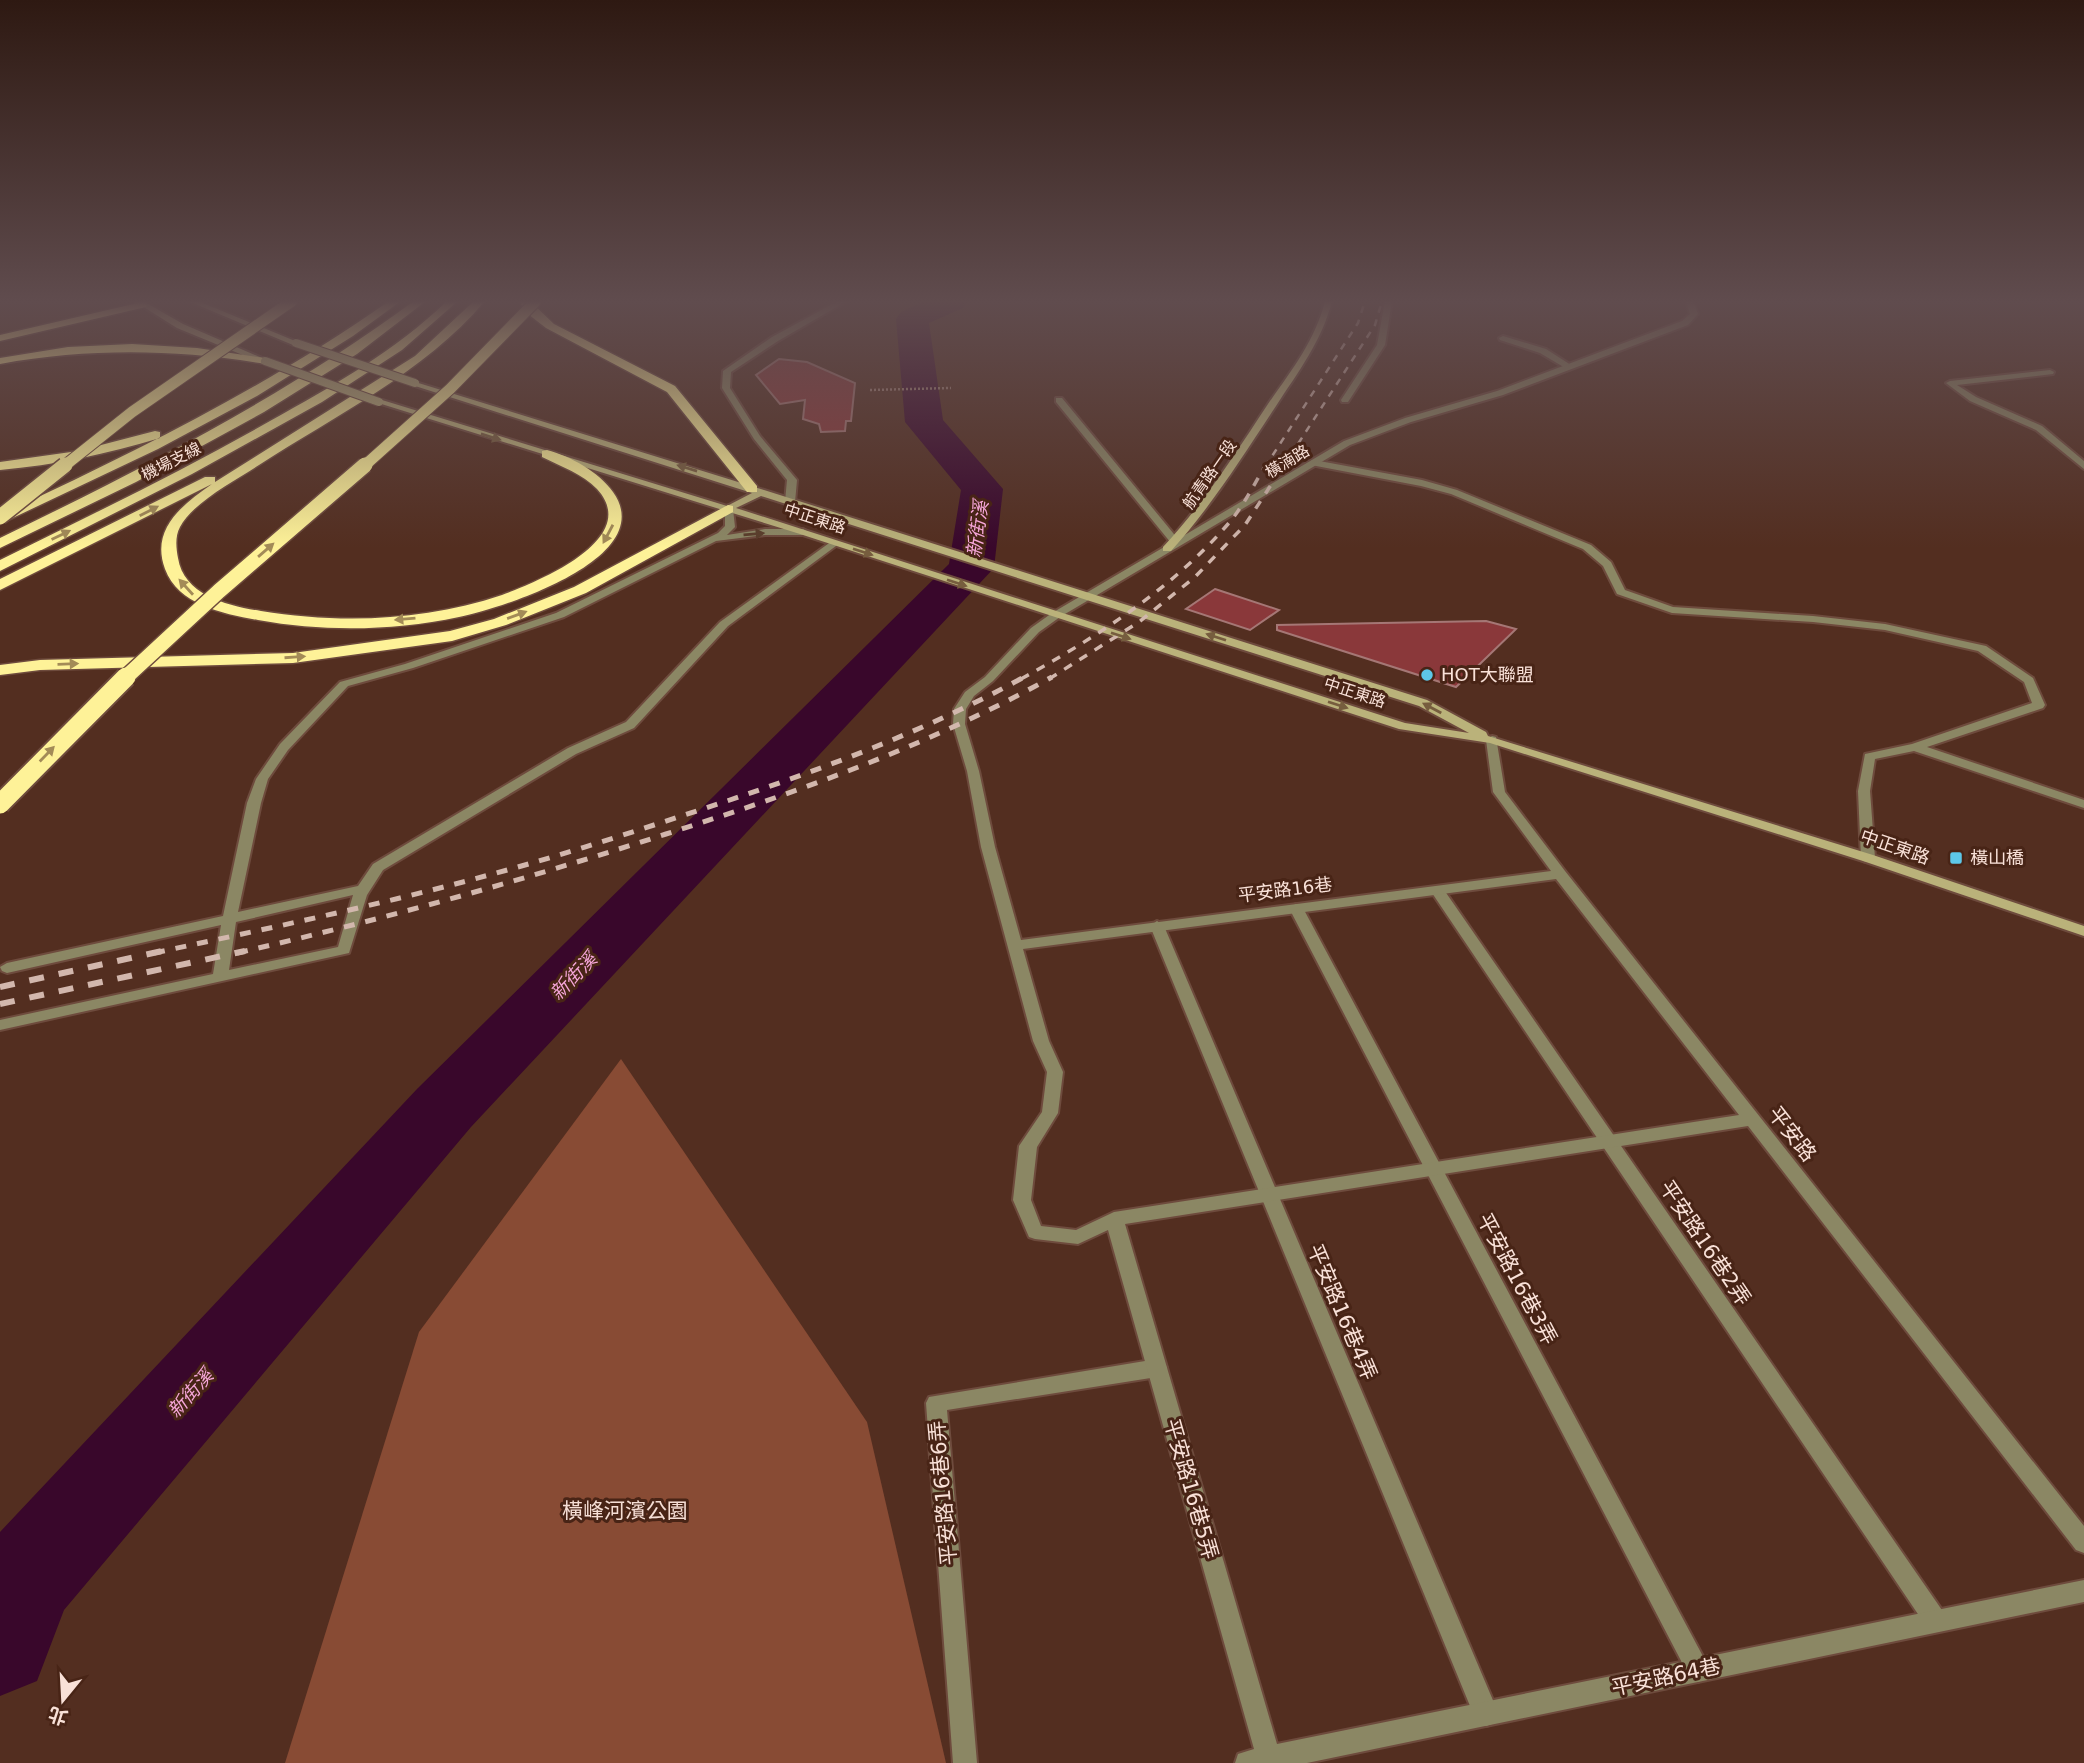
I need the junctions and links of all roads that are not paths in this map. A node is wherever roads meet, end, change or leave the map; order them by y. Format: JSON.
{"nodes":[{"id":1,"x":174,"y":383,"type":"edge"},
{"id":2,"x":269,"y":383,"type":"edge"},
{"id":3,"x":302,"y":383,"type":"edge"},
{"id":4,"x":327,"y":383,"type":"edge"},
{"id":5,"x":341,"y":383,"type":"edge"},
{"id":6,"x":379,"y":383,"type":"edge"},
{"id":7,"x":416,"y":383,"type":"edge"},
{"id":8,"x":457,"y":383,"type":"edge"},
{"id":9,"x":661,"y":383,"type":"edge"},
{"id":10,"x":726,"y":383,"type":"edge"},
{"id":11,"x":1287,"y":383,"type":"edge"},
{"id":12,"x":1356,"y":383,"type":"edge"},
{"id":13,"x":1526,"y":383,"type":"edge"},
{"id":14,"x":1950,"y":383,"type":"edge"},
{"id":15,"x":1059,"y":400,"type":"dead end"},
{"id":16,"x":1345,"y":400,"type":"dead end"},
{"id":17,"x":222,"y":411,"type":"junction"},
{"id":18,"x":296,"y":435,"type":"junction"},
{"id":19,"x":548,"y":454,"type":"junction"},
{"id":20,"x":1314,"y":463,"type":"junction"},
{"id":21,"x":0,"y":466,"type":"edge"},
{"id":22,"x":2084,"y":466,"type":"edge"},
{"id":23,"x":757,"y":491,"type":"junction"},
{"id":24,"x":790,"y":502,"type":"junction"},
{"id":25,"x":728,"y":509,"type":"junction"},
{"id":26,"x":0,"y":519,"type":"edge"},
{"id":27,"x":803,"y":533,"type":"junction"},
{"id":28,"x":1175,"y":541,"type":"junction"},
{"id":29,"x":707,"y":542,"type":"junction"},
{"id":30,"x":835,"y":543,"type":"junction"},
{"id":31,"x":0,"y":544,"type":"edge"},
{"id":32,"x":1167,"y":549,"type":"junction"},
{"id":33,"x":0,"y":566,"type":"edge"},
{"id":34,"x":0,"y":585,"type":"edge"},
{"id":35,"x":1088,"y":596,"type":"junction"},
{"id":36,"x":1056,"y":615,"type":"junction"},
{"id":37,"x":0,"y":670,"type":"edge"},
{"id":38,"x":1492,"y":740,"type":"junction"},
{"id":39,"x":1915,"y":747,"type":"junction"},
{"id":40,"x":0,"y":804,"type":"edge"},
{"id":41,"x":2084,"y":804,"type":"edge"},
{"id":42,"x":1868,"y":858,"type":"junction"},
{"id":43,"x":1560,"y":874,"type":"junction"},
{"id":44,"x":362,"y":890,"type":"junction"},
{"id":45,"x":1437,"y":890,"type":"junction"},
{"id":46,"x":1296,"y":908,"type":"junction"},
{"id":47,"x":229,"y":919,"type":"junction"},
{"id":48,"x":1157,"y":926,"type":"junction"},
{"id":49,"x":2084,"y":931,"type":"edge"},
{"id":50,"x":1016,"y":945,"type":"junction"},
{"id":51,"x":7,"y":968,"type":"dead end"},
{"id":52,"x":220,"y":977,"type":"junction"},
{"id":53,"x":0,"y":1026,"type":"edge"},
{"id":54,"x":1752,"y":1119,"type":"junction"},
{"id":55,"x":1609,"y":1142,"type":"junction"},
{"id":56,"x":1433,"y":1169,"type":"junction"},
{"id":57,"x":1269,"y":1195,"type":"junction"},
{"id":58,"x":1114,"y":1219,"type":"junction"},
{"id":59,"x":1157,"y":1368,"type":"junction"},
{"id":60,"x":2084,"y":1543,"type":"edge"},
{"id":61,"x":2084,"y":1591,"type":"edge"},
{"id":62,"x":1936,"y":1621,"type":"junction"},
{"id":63,"x":1698,"y":1670,"type":"junction"},
{"id":64,"x":1486,"y":1714,"type":"junction"},
{"id":65,"x":1262,"y":1761,"type":"edge"},
{"id":66,"x":965,"y":1763,"type":"edge"}],
"edges":[{"from":1,"to":26,"type":"highway","bridge":true},
{"from":2,"to":17,"type":"highway"},
{"from":3,"to":31,"type":"highway","name":"機場支線"},
{"from":4,"to":19,"type":"main road","name":"中正東路","one_way":true,"bridge":true},
{"from":33,"to":5,"type":"highway","name":"機場支線","one_way":true},
{"from":6,"to":18,"type":"highway"},
{"from":23,"to":7,"type":"main road","name":"中正東路","one_way":true,"bridge":true},
{"from":40,"to":8,"type":"highway","one_way":true,"bridge":true},
{"from":9,"to":23,"type":"highway"},
{"from":10,"to":24,"type":"street"},
{"from":11,"to":28,"type":"main road","name":"航青路一段"},
{"from":12,"to":16,"type":"street"},
{"from":13,"to":20,"type":"street","name":"橫湳路"},
{"from":14,"to":22,"type":"street"},
{"from":15,"to":28,"type":"street"},
{"from":17,"to":21,"type":"highway"},
{"from":17,"to":26,"type":"highway"},
{"from":19,"to":18,"type":"highway","one_way":true},
{"from":34,"to":18,"type":"highway","one_way":true},
{"from":19,"to":25,"type":"main road","name":"中正東路"},
{"from":20,"to":32,"type":"street","name":"橫湳路"},
{"from":20,"to":39,"type":"street"},
{"from":23,"to":24,"type":"main road","name":"中正東路"},
{"from":23,"to":25,"type":"main road"},
{"from":24,"to":35,"type":"main road","name":"中正東路"},
{"from":25,"to":27,"type":"main road","name":"中正東路"},
{"from":25,"to":29,"type":"street"},
{"from":37,"to":25,"type":"highway","one_way":true},
{"from":29,"to":27,"type":"street","one_way":true},
{"from":27,"to":30,"type":"main road","name":"中正東路"},
{"from":28,"to":32,"type":"main road","name":"航青路一段"},
{"from":29,"to":47,"type":"street"},
{"from":30,"to":36,"type":"main road","name":"中正東路","one_way":true},
{"from":30,"to":44,"type":"street"},
{"from":32,"to":35,"type":"street","name":"橫湳路"},
{"from":35,"to":36,"type":"street","name":"橫湳路"},
{"from":38,"to":35,"type":"main road","name":"中正東路","one_way":true},
{"from":36,"to":38,"type":"main road","name":"中正東路","one_way":true},
{"from":36,"to":50,"type":"street","name":"橫湳路"},
{"from":38,"to":42,"type":"main road","name":"中正東路"},
{"from":38,"to":43,"type":"street","name":"平安路"},
{"from":39,"to":41,"type":"street"},
{"from":39,"to":42,"type":"street"},
{"from":42,"to":49,"type":"main road","name":"中正東路"},
{"from":43,"to":45,"type":"street","name":"平安路16巷"},
{"from":43,"to":54,"type":"street","name":"平安路"},
{"from":44,"to":47,"type":"street"},
{"from":44,"to":52,"type":"street"},
{"from":45,"to":46,"type":"street","name":"平安路16巷"},
{"from":45,"to":55,"type":"street","name":"平安路16巷2弄"},
{"from":46,"to":48,"type":"street","name":"平安路16巷"},
{"from":46,"to":56,"type":"street","name":"平安路16巷3弄"},
{"from":47,"to":51,"type":"street"},
{"from":47,"to":52,"type":"street"},
{"from":48,"to":50,"type":"street","name":"平安路16巷"},
{"from":48,"to":57,"type":"street","name":"平安路16巷4弄"},
{"from":50,"to":58,"type":"street"},
{"from":52,"to":53,"type":"street"},
{"from":54,"to":55,"type":"street"},
{"from":54,"to":60,"type":"street","name":"平安路"},
{"from":55,"to":56,"type":"street"},
{"from":55,"to":62,"type":"street","name":"平安路16巷2弄"},
{"from":56,"to":57,"type":"street"},
{"from":56,"to":63,"type":"street","name":"平安路16巷3弄"},
{"from":57,"to":58,"type":"street"},
{"from":57,"to":64,"type":"street","name":"平安路16巷4弄"},
{"from":58,"to":59,"type":"street","name":"平安路16巷5弄"},
{"from":59,"to":65,"type":"street","name":"平安路16巷5弄"},
{"from":59,"to":66,"type":"street","name":"平安路16巷6弄"},
{"from":61,"to":62,"type":"street","name":"平安路64巷"},
{"from":62,"to":63,"type":"street","name":"平安路64巷"},
{"from":63,"to":64,"type":"street","name":"平安路64巷"},
{"from":64,"to":65,"type":"street","name":"平安路64巷"}]}
